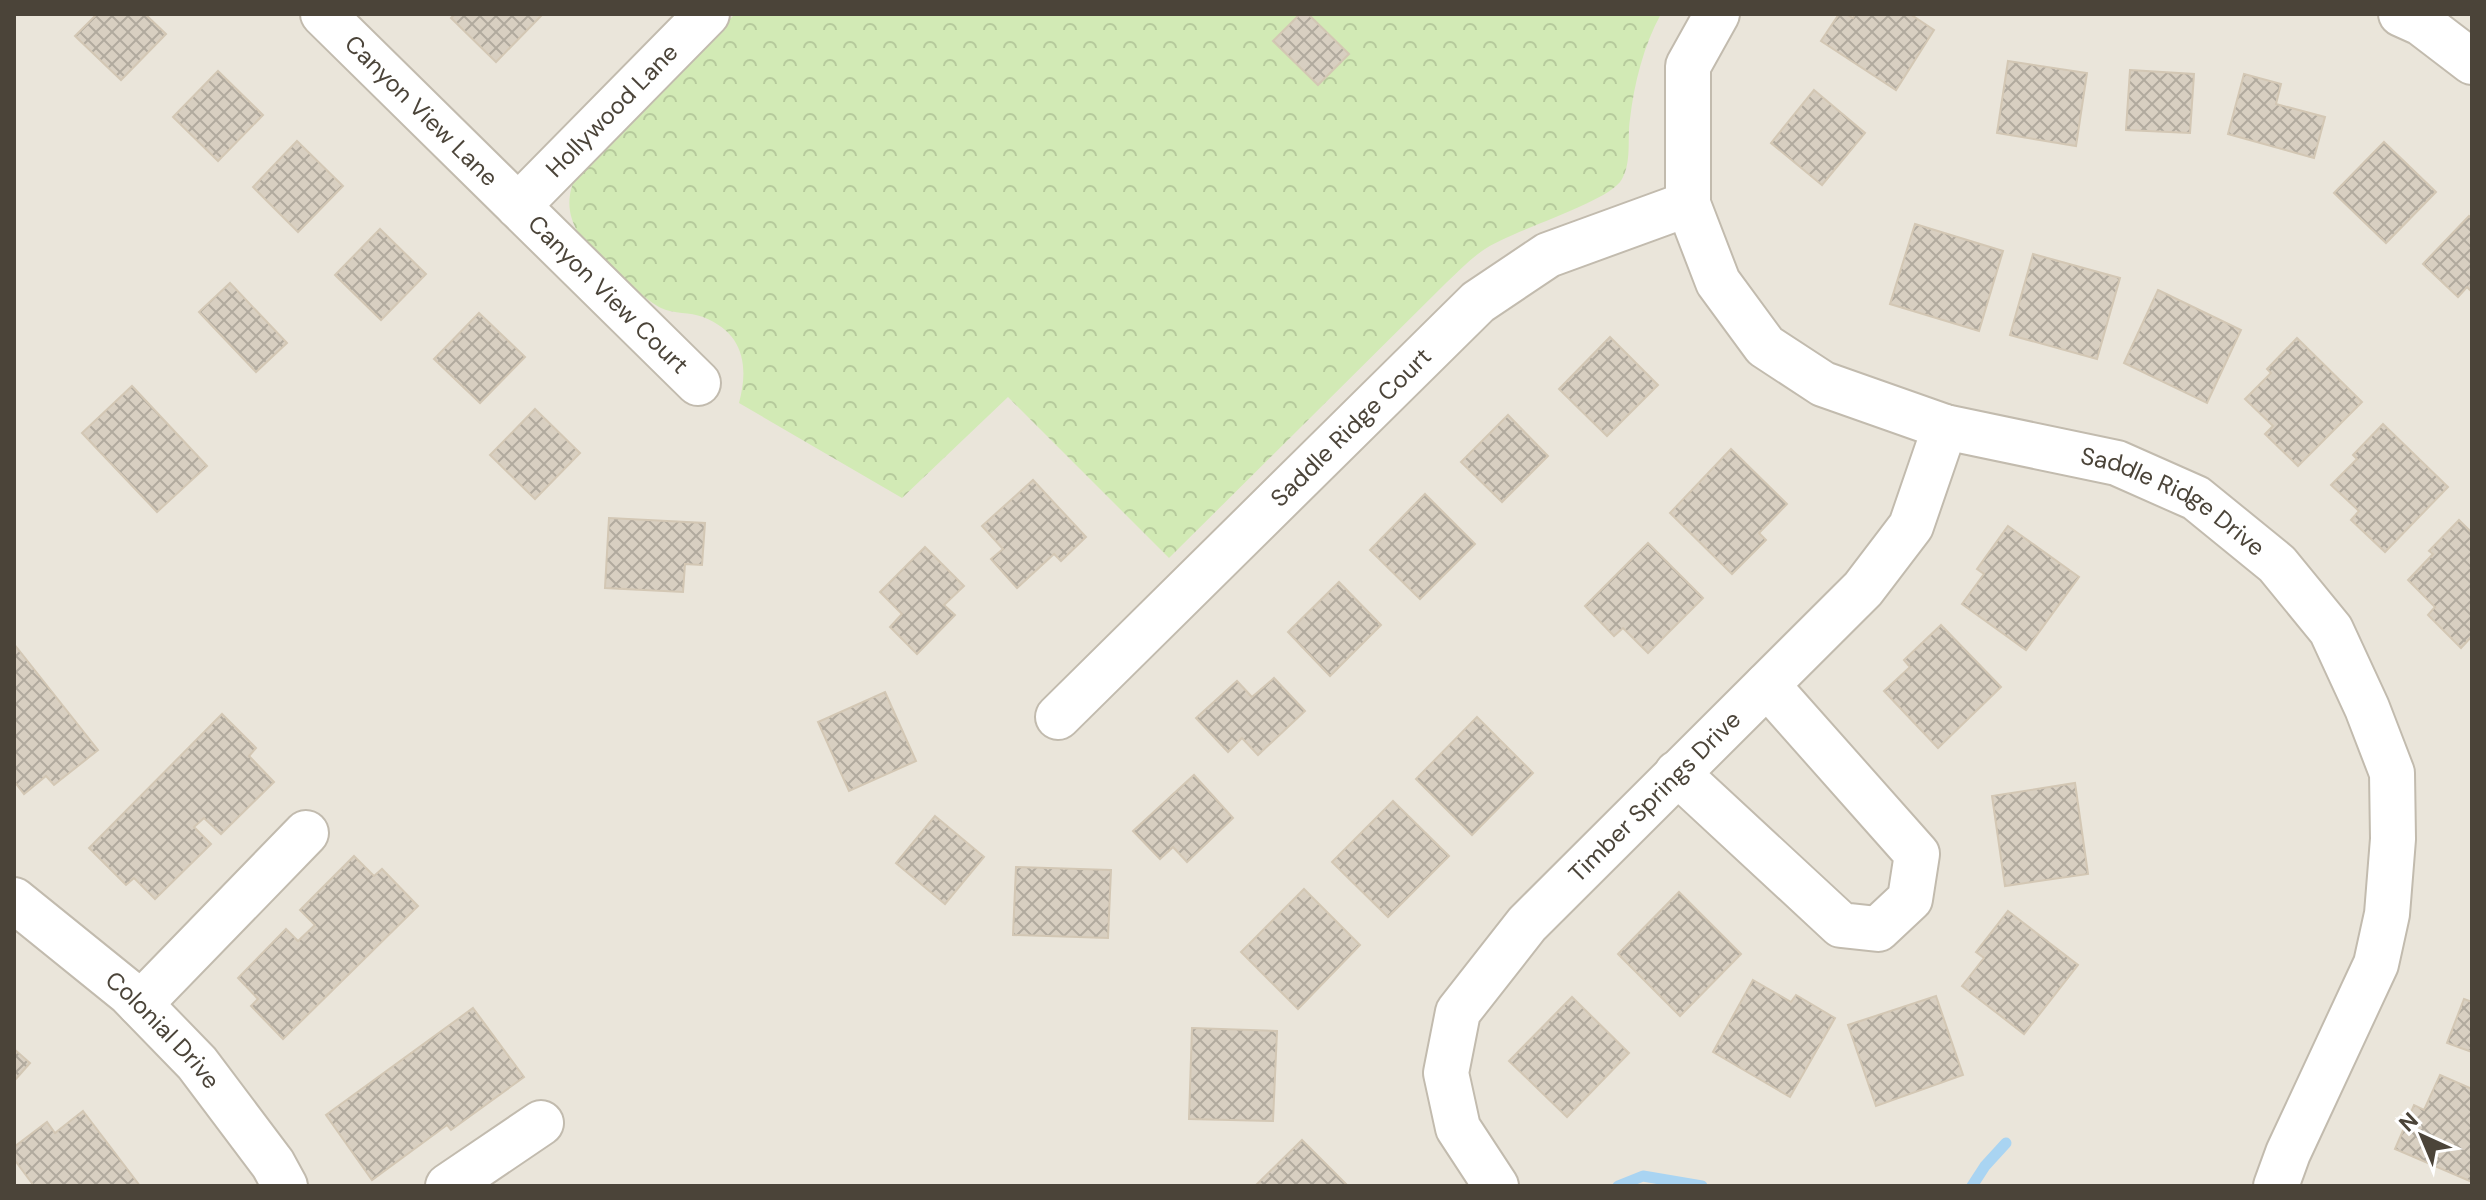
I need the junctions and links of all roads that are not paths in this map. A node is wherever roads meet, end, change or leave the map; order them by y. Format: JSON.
{"nodes":[{"id":1,"x":323,"y":14,"type":"edge"},
{"id":2,"x":707,"y":14,"type":"edge"},
{"id":3,"x":1717,"y":14,"type":"edge"},
{"id":4,"x":2401,"y":14,"type":"edge"},
{"id":5,"x":2472,"y":62,"type":"edge"},
{"id":6,"x":1688,"y":204,"type":"junction"},
{"id":7,"x":518,"y":206,"type":"junction"},
{"id":8,"x":698,"y":383,"type":"dead end"},
{"id":9,"x":1945,"y":427,"type":"junction"},
{"id":10,"x":1767,"y":685,"type":"junction"},
{"id":11,"x":1058,"y":717,"type":"dead end"},
{"id":12,"x":1677,"y":773,"type":"junction"},
{"id":13,"x":306,"y":833,"type":"dead end"},
{"id":14,"x":14,"y":900,"type":"edge"},
{"id":15,"x":140,"y":1004,"type":"junction"},
{"id":16,"x":541,"y":1123,"type":"dead end"},
{"id":17,"x":285,"y":1186,"type":"edge"},
{"id":18,"x":448,"y":1186,"type":"edge"},
{"id":19,"x":1496,"y":1186,"type":"edge"},
{"id":20,"x":2276,"y":1186,"type":"edge"}],
"edges":[{"from":1,"to":7,"type":"street","name":"Canyon View Lane"},
{"from":2,"to":7,"type":"street","name":"Hollywood Lane"},
{"from":3,"to":6,"type":"street","name":"Saddle Ridge Drive"},
{"from":4,"to":5,"type":"street"},
{"from":6,"to":9,"type":"street","name":"Saddle Ridge Drive"},
{"from":6,"to":11,"type":"street","name":"Saddle Ridge Court"},
{"from":7,"to":8,"type":"street","name":"Canyon View Court"},
{"from":9,"to":10,"type":"street","name":"Timber Springs Drive"},
{"from":9,"to":20,"type":"street","name":"Saddle Ridge Drive"},
{"from":10,"to":12,"type":"street","name":"Timber Springs Drive"},
{"from":10,"to":12,"type":"street"},
{"from":12,"to":19,"type":"street","name":"Timber Springs Drive"},
{"from":13,"to":15,"type":"street"},
{"from":14,"to":15,"type":"street","name":"Colonial Drive"},
{"from":15,"to":17,"type":"street","name":"Colonial Drive"},
{"from":16,"to":18,"type":"street"}]}
